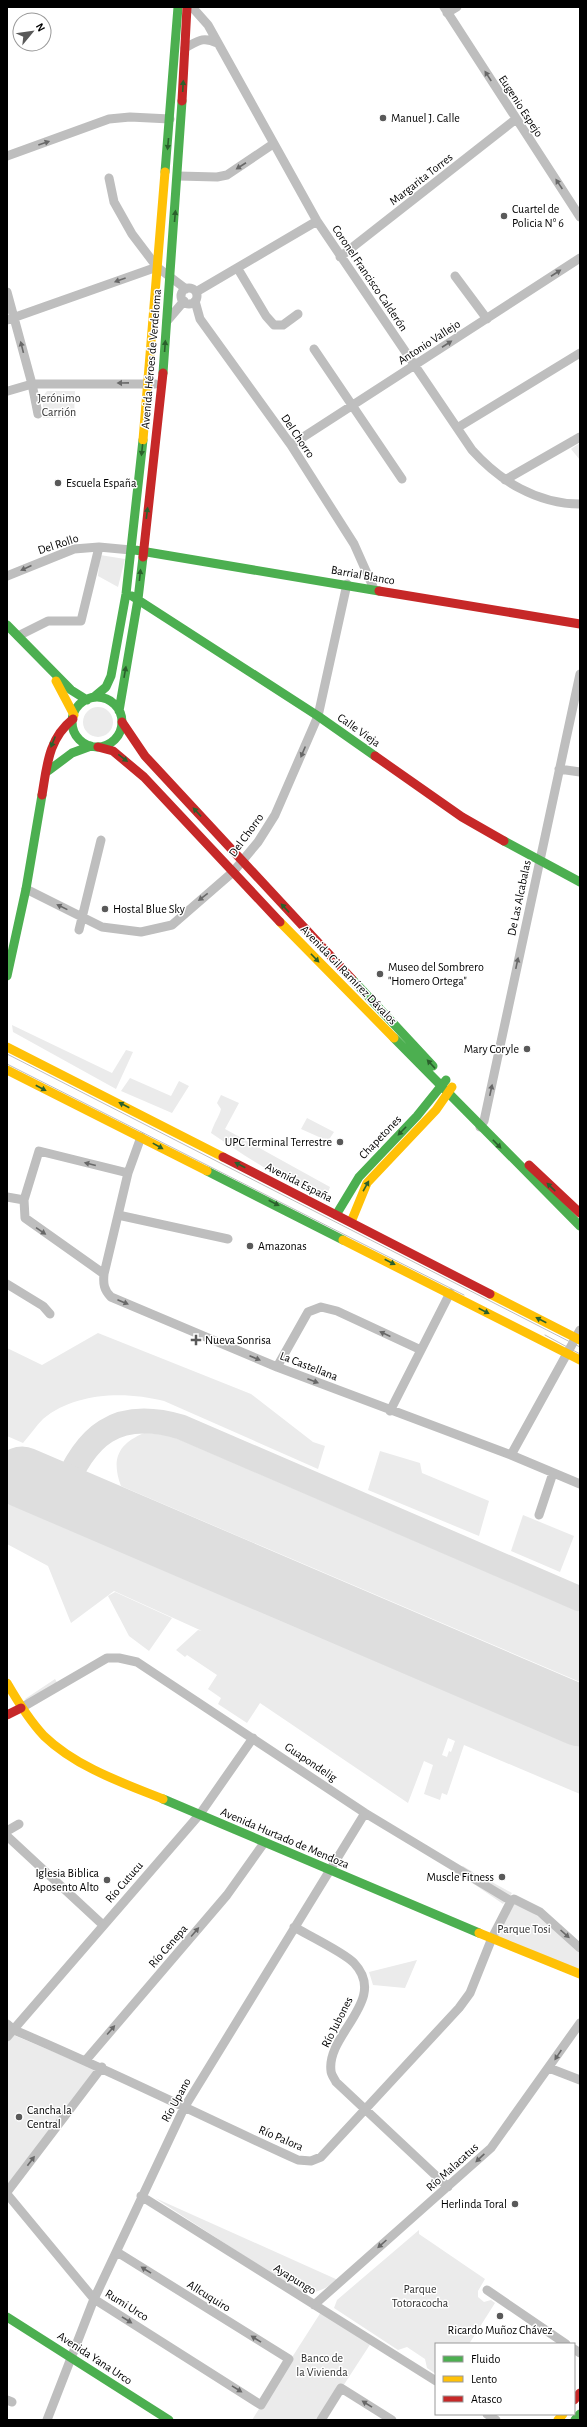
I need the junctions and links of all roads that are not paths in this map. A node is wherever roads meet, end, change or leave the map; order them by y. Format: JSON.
{"nodes":[{"id":1,"x":178,"y":7,"type":"edge"},
{"id":2,"x":187,"y":7,"type":"edge"},
{"id":3,"x":192,"y":7,"type":"edge"},
{"id":4,"x":457,"y":7,"type":"edge"},
{"id":5,"x":446,"y":10,"type":"edge"},
{"id":6,"x":217,"y":43,"type":"junction"},
{"id":7,"x":185,"y":48,"type":"junction"},
{"id":8,"x":170,"y":119,"type":"junction"},
{"id":9,"x":516,"y":119,"type":"junction"},
{"id":10,"x":274,"y":144,"type":"junction"},
{"id":11,"x":7,"y":156,"type":"edge"},
{"id":12,"x":178,"y":176,"type":"junction"},
{"id":13,"x":109,"y":178,"type":"dead end"},
{"id":14,"x":580,"y":217,"type":"edge"},
{"id":15,"x":317,"y":221,"type":"junction"},
{"id":16,"x":340,"y":257,"type":"junction"},
{"id":17,"x":580,"y":258,"type":"edge"},
{"id":18,"x":157,"y":267,"type":"junction"},
{"id":19,"x":238,"y":269,"type":"junction"},
{"id":20,"x":170,"y":276,"type":"junction"},
{"id":21,"x":455,"y":276,"type":"dead end"},
{"id":22,"x":186,"y":289,"type":"junction"},
{"id":23,"x":7,"y":292,"type":"edge"},
{"id":24,"x":196,"y":297,"type":"junction"},
{"id":25,"x":184,"y":301,"type":"junction"},
{"id":26,"x":298,"y":314,"type":"dead end"},
{"id":27,"x":11,"y":319,"type":"edge"},
{"id":28,"x":487,"y":319,"type":"junction"},
{"id":29,"x":167,"y":321,"type":"junction"},
{"id":30,"x":314,"y":349,"type":"dead end"},
{"id":31,"x":580,"y":353,"type":"edge"},
{"id":32,"x":415,"y":365,"type":"junction"},
{"id":33,"x":149,"y":383,"type":"junction"},
{"id":34,"x":32,"y":384,"type":"junction"},
{"id":35,"x":162,"y":384,"type":"junction"},
{"id":36,"x":8,"y":391,"type":"edge"},
{"id":37,"x":353,"y":406,"type":"junction"},
{"id":38,"x":38,"y":414,"type":"dead end"},
{"id":39,"x":457,"y":428,"type":"junction"},
{"id":40,"x":580,"y":437,"type":"edge"},
{"id":41,"x":291,"y":446,"type":"junction"},
{"id":42,"x":402,"y":479,"type":"dead end"},
{"id":43,"x":505,"y":480,"type":"junction"},
{"id":44,"x":580,"y":504,"type":"edge"},
{"id":45,"x":99,"y":547,"type":"junction"},
{"id":46,"x":131,"y":550,"type":"junction"},
{"id":47,"x":142,"y":552,"type":"junction"},
{"id":48,"x":7,"y":576,"type":"edge"},
{"id":49,"x":347,"y":584,"type":"junction"},
{"id":50,"x":374,"y":589,"type":"junction"},
{"id":51,"x":126,"y":594,"type":"junction"},
{"id":52,"x":138,"y":599,"type":"junction"},
{"id":53,"x":580,"y":624,"type":"edge"},
{"id":54,"x":7,"y":625,"type":"edge"},
{"id":55,"x":18,"y":636,"type":"junction"},
{"id":56,"x":49,"y":670,"type":"junction"},
{"id":57,"x":580,"y":674,"type":"edge"},
{"id":58,"x":91,"y":698,"type":"junction"},
{"id":59,"x":119,"y":710,"type":"junction"},
{"id":60,"x":318,"y":716,"type":"junction"},
{"id":61,"x":73,"y":717,"type":"junction"},
{"id":62,"x":122,"y":722,"type":"junction"},
{"id":63,"x":94,"y":746,"type":"junction"},
{"id":64,"x":559,"y":769,"type":"junction"},
{"id":65,"x":48,"y":771,"type":"junction"},
{"id":66,"x":580,"y":772,"type":"edge"},
{"id":67,"x":102,"y":840,"type":"dead end"},
{"id":68,"x":539,"y":861,"type":"junction"},
{"id":69,"x":242,"y":862,"type":"junction"},
{"id":70,"x":233,"y":872,"type":"junction"},
{"id":71,"x":580,"y":882,"type":"edge"},
{"id":72,"x":26,"y":889,"type":"junction"},
{"id":73,"x":82,"y":917,"type":"junction"},
{"id":74,"x":79,"y":930,"type":"dead end"},
{"id":75,"x":7,"y":976,"type":"edge"},
{"id":76,"x":7,"y":1046,"type":"edge"},
{"id":77,"x":7,"y":1070,"type":"edge"},
{"id":78,"x":447,"y":1087,"type":"junction"},
{"id":79,"x":482,"y":1124,"type":"junction"},
{"id":80,"x":141,"y":1137,"type":"junction"},
{"id":81,"x":128,"y":1173,"type":"junction"},
{"id":82,"x":7,"y":1197,"type":"edge"},
{"id":83,"x":24,"y":1200,"type":"junction"},
{"id":84,"x":580,"y":1213,"type":"edge"},
{"id":85,"x":118,"y":1215,"type":"junction"},
{"id":86,"x":336,"y":1215,"type":"junction"},
{"id":87,"x":351,"y":1222,"type":"junction"},
{"id":88,"x":579,"y":1223,"type":"edge"},
{"id":89,"x":228,"y":1239,"type":"dead end"},
{"id":90,"x":104,"y":1274,"type":"junction"},
{"id":91,"x":7,"y":1284,"type":"edge"},
{"id":92,"x":450,"y":1293,"type":"junction"},
{"id":93,"x":50,"y":1314,"type":"dead end"},
{"id":94,"x":579,"y":1336,"type":"edge"},
{"id":95,"x":420,"y":1350,"type":"junction"},
{"id":96,"x":568,"y":1354,"type":"junction"},
{"id":97,"x":580,"y":1360,"type":"edge"},
{"id":98,"x":277,"y":1367,"type":"junction"},
{"id":99,"x":390,"y":1411,"type":"junction"},
{"id":100,"x":511,"y":1455,"type":"junction"},
{"id":101,"x":553,"y":1473,"type":"junction"},
{"id":102,"x":580,"y":1484,"type":"edge"},
{"id":103,"x":539,"y":1515,"type":"dead end"},
{"id":104,"x":7,"y":1683,"type":"edge"},
{"id":105,"x":21,"y":1708,"type":"junction"},
{"id":106,"x":7,"y":1715,"type":"edge"},
{"id":107,"x":254,"y":1738,"type":"junction"},
{"id":108,"x":365,"y":1812,"type":"junction"},
{"id":109,"x":200,"y":1814,"type":"junction"},
{"id":110,"x":19,"y":1824,"type":"dead end"},
{"id":111,"x":7,"y":1831,"type":"edge"},
{"id":112,"x":7,"y":1836,"type":"edge"},
{"id":113,"x":264,"y":1844,"type":"junction"},
{"id":114,"x":330,"y":1870,"type":"junction"},
{"id":115,"x":511,"y":1901,"type":"junction"},
{"id":116,"x":103,"y":1925,"type":"junction"},
{"id":117,"x":294,"y":1927,"type":"junction"},
{"id":118,"x":492,"y":1938,"type":"junction"},
{"id":119,"x":580,"y":1948,"type":"edge"},
{"id":120,"x":580,"y":1974,"type":"edge"},
{"id":121,"x":580,"y":2023,"type":"edge"},
{"id":122,"x":10,"y":2027,"type":"edge"},
{"id":123,"x":7,"y":2037,"type":"edge"},
{"id":124,"x":86,"y":2060,"type":"junction"},
{"id":125,"x":102,"y":2067,"type":"junction"},
{"id":126,"x":549,"y":2068,"type":"junction"},
{"id":127,"x":580,"y":2080,"type":"edge"},
{"id":128,"x":184,"y":2108,"type":"junction"},
{"id":129,"x":365,"y":2110,"type":"junction"},
{"id":130,"x":448,"y":2187,"type":"junction"},
{"id":131,"x":7,"y":2193,"type":"edge"},
{"id":132,"x":141,"y":2196,"type":"junction"},
{"id":133,"x":117,"y":2252,"type":"junction"},
{"id":134,"x":487,"y":2290,"type":"dead end"},
{"id":135,"x":94,"y":2299,"type":"junction"},
{"id":136,"x":314,"y":2304,"type":"junction"},
{"id":137,"x":7,"y":2317,"type":"edge"},
{"id":138,"x":565,"y":2343,"type":"edge"},
{"id":139,"x":70,"y":2356,"type":"junction"},
{"id":140,"x":435,"y":2380,"type":"edge"},
{"id":141,"x":261,"y":2405,"type":"joint"},
{"id":142,"x":580,"y":2414,"type":"edge"},
{"id":143,"x":47,"y":2420,"type":"edge"},
{"id":144,"x":169,"y":2420,"type":"edge"},
{"id":145,"x":321,"y":2420,"type":"edge"},
{"id":146,"x":392,"y":2420,"type":"edge"},
{"id":147,"x":575,"y":2420,"type":"edge"}],
"edges":[{"from":1,"to":8,"type":"main road","name":"Avenida Héroes de Verdeloma"},
{"from":2,"to":7,"type":"main road","name":"Avenida Héroes de Verdeloma"},
{"from":3,"to":6,"type":"street","name":"Coronel Francisco Calderón"},
{"from":4,"to":5,"type":"street"},
{"from":9,"to":5,"type":"street","name":"Eugenio Espejo","one_way":true},
{"from":6,"to":7,"type":"street"},
{"from":6,"to":10,"type":"street","name":"Coronel Francisco Calderón"},
{"from":12,"to":7,"type":"main road","name":"Avenida Héroes de Verdeloma","one_way":true},
{"from":11,"to":8,"type":"street","one_way":true},
{"from":8,"to":18,"type":"main road","name":"Avenida Héroes de Verdeloma","one_way":true},
{"from":14,"to":9,"type":"street","name":"Eugenio Espejo","one_way":true},
{"from":9,"to":16,"type":"street","name":"Margarita Torres"},
{"from":10,"to":12,"type":"street","one_way":true},
{"from":10,"to":15,"type":"street","name":"Coronel Francisco Calderón"},
{"from":20,"to":12,"type":"main road","name":"Avenida Héroes de Verdeloma","one_way":true},
{"from":13,"to":18,"type":"street"},
{"from":15,"to":16,"type":"street","name":"Coronel Francisco Calderón"},
{"from":15,"to":19,"type":"street"},
{"from":16,"to":32,"type":"street","name":"Coronel Francisco Calderón"},
{"from":28,"to":17,"type":"street","name":"Antonio Vallejo","one_way":true},
{"from":18,"to":20,"type":"street"},
{"from":18,"to":27,"type":"street","one_way":true},
{"from":18,"to":33,"type":"main road","name":"Avenida Héroes de Verdeloma"},
{"from":19,"to":24,"type":"street"},
{"from":19,"to":26,"type":"street"},
{"from":20,"to":22,"type":"street"},
{"from":20,"to":29,"type":"main road","name":"Avenida Héroes de Verdeloma"},
{"from":21,"to":28,"type":"street"},
{"from":22,"to":24,"type":"street"},
{"from":22,"to":25,"type":"street"},
{"from":23,"to":27,"type":"street"},
{"from":24,"to":25,"type":"street"},
{"from":24,"to":41,"type":"street","name":"Del Chorro"},
{"from":25,"to":29,"type":"street"},
{"from":34,"to":27,"type":"street","one_way":true},
{"from":32,"to":28,"type":"street","name":"Antonio Vallejo","one_way":true},
{"from":35,"to":29,"type":"main road","name":"Avenida Héroes de Verdeloma","one_way":true},
{"from":30,"to":37,"type":"street"},
{"from":31,"to":39,"type":"street"},
{"from":32,"to":37,"type":"street","name":"Antonio Vallejo"},
{"from":32,"to":39,"type":"street","name":"Coronel Francisco Calderón"},
{"from":33,"to":34,"type":"street","one_way":true},
{"from":33,"to":35,"type":"street"},
{"from":33,"to":46,"type":"main road","name":"Avenida Héroes de Verdeloma","one_way":true},
{"from":34,"to":36,"type":"street"},
{"from":34,"to":38,"type":"street"},
{"from":47,"to":35,"type":"main road","name":"Avenida Héroes de Verdeloma","one_way":true},
{"from":37,"to":41,"type":"street","name":"Antonio Vallejo"},
{"from":37,"to":42,"type":"street"},
{"from":39,"to":43,"type":"street","name":"Coronel Francisco Calderón"},
{"from":40,"to":43,"type":"street"},
{"from":41,"to":50,"type":"street","name":"Del Chorro"},
{"from":43,"to":44,"type":"street","name":"Coronel Francisco Calderón"},
{"from":45,"to":46,"type":"street","name":"Del Rollo"},
{"from":45,"to":48,"type":"street","name":"Del Rollo","one_way":true},
{"from":45,"to":55,"type":"street"},
{"from":46,"to":47,"type":"main road","name":"Del Rollo"},
{"from":46,"to":51,"type":"main road","name":"Avenida Héroes de Verdeloma"},
{"from":47,"to":49,"type":"main road","name":"Barrial Blanco"},
{"from":52,"to":47,"type":"main road","name":"Avenida Héroes de Verdeloma","one_way":true},
{"from":49,"to":50,"type":"main road","name":"Barrial Blanco"},
{"from":49,"to":60,"type":"street","name":"Del Chorro"},
{"from":50,"to":53,"type":"main road","name":"Barrial Blanco"},
{"from":51,"to":52,"type":"main road","name":"Calle Vieja"},
{"from":51,"to":58,"type":"main road","name":"Avenida Héroes de Verdeloma"},
{"from":59,"to":52,"type":"main road","name":"Avenida Héroes de Verdeloma","one_way":true},
{"from":52,"to":60,"type":"main road","name":"Calle Vieja"},
{"from":54,"to":55,"type":"main road","name":"Avenida Gil Ramírez Dávalos"},
{"from":55,"to":56,"type":"main road","name":"Avenida Gil Ramírez Dávalos"},
{"from":56,"to":58,"type":"main road","name":"Avenida Gil Ramírez Dávalos"},
{"from":56,"to":61,"type":"main road","name":"Avenida Gil Ramírez Dávalos"},
{"from":57,"to":64,"type":"street","name":"De Las Alcabalas"},
{"from":58,"to":59,"type":"main road","name":"Avenida Gil Ramírez Dávalos"},
{"from":58,"to":61,"type":"main road"},
{"from":59,"to":62,"type":"main road","name":"Avenida Gil Ramírez Dávalos"},
{"from":60,"to":68,"type":"main road","name":"Calle Vieja"},
{"from":60,"to":69,"type":"street","name":"Del Chorro","one_way":true},
{"from":61,"to":63,"type":"main road","name":"Avenida Gil Ramírez Dávalos"},
{"from":61,"to":65,"type":"main road","one_way":true},
{"from":62,"to":63,"type":"main road"},
{"from":69,"to":62,"type":"main road","name":"Avenida Gil Ramírez Dávalos","one_way":true},
{"from":63,"to":65,"type":"main road"},
{"from":63,"to":70,"type":"main road","name":"Avenida Gil Ramírez Dávalos","one_way":true},
{"from":64,"to":66,"type":"street"},
{"from":64,"to":68,"type":"street","name":"De Las Alcabalas"},
{"from":65,"to":72,"type":"main road"},
{"from":67,"to":73,"type":"street"},
{"from":68,"to":71,"type":"main road","name":"Calle Vieja"},
{"from":79,"to":68,"type":"street","name":"De Las Alcabalas","one_way":true},
{"from":69,"to":70,"type":"street","name":"Del Chorro"},
{"from":78,"to":69,"type":"main road","name":"Avenida Gil Ramírez Dávalos","one_way":true},
{"from":70,"to":73,"type":"street","name":"Del Chorro","one_way":true},
{"from":70,"to":78,"type":"main road","name":"Avenida Gil Ramírez Dávalos","one_way":true},
{"from":73,"to":72,"type":"street","name":"Del Chorro","one_way":true},
{"from":72,"to":75,"type":"main road"},
{"from":73,"to":74,"type":"street"},
{"from":86,"to":76,"type":"main road","name":"Avenida España","one_way":true},
{"from":77,"to":80,"type":"main road","one_way":true},
{"from":78,"to":79,"type":"main road","name":"Avenida Gil Ramírez Dávalos"},
{"from":78,"to":86,"type":"main road","name":"Chapetones","one_way":true},
{"from":87,"to":78,"type":"main road","name":"Chapetones","one_way":true},
{"from":84,"to":79,"type":"main road","name":"Avenida Gil Ramírez Dávalos","one_way":true},
{"from":79,"to":88,"type":"main road","name":"Avenida Gil Ramírez Dávalos","one_way":true},
{"from":80,"to":81,"type":"street"},
{"from":80,"to":92,"type":"main road","one_way":true},
{"from":81,"to":83,"type":"street","one_way":true},
{"from":81,"to":85,"type":"street"},
{"from":82,"to":83,"type":"street"},
{"from":83,"to":90,"type":"street","one_way":true},
{"from":85,"to":89,"type":"street"},
{"from":85,"to":90,"type":"street"},
{"from":86,"to":87,"type":"main road","name":"Avenida España"},
{"from":94,"to":87,"type":"main road","name":"Avenida España","one_way":true},
{"from":90,"to":98,"type":"street","name":"La Castellana","one_way":true},
{"from":91,"to":93,"type":"street"},
{"from":92,"to":95,"type":"street"},
{"from":92,"to":96,"type":"main road","one_way":true},
{"from":94,"to":96,"type":"street"},
{"from":95,"to":98,"type":"street","one_way":true},
{"from":95,"to":99,"type":"street"},
{"from":96,"to":97,"type":"main road"},
{"from":96,"to":100,"type":"street"},
{"from":98,"to":99,"type":"street","name":"La Castellana","one_way":true},
{"from":99,"to":100,"type":"street","name":"La Castellana"},
{"from":100,"to":101,"type":"street","name":"La Castellana"},
{"from":101,"to":102,"type":"street","name":"La Castellana"},
{"from":101,"to":103,"type":"street"},
{"from":104,"to":105,"type":"main road","name":"Avenida Hurtado de Mendoza"},
{"from":105,"to":106,"type":"main road"},
{"from":105,"to":107,"type":"street","name":"Guapondelig"},
{"from":105,"to":109,"type":"main road","name":"Avenida Hurtado de Mendoza"},
{"from":107,"to":108,"type":"street","name":"Guapondelig"},
{"from":107,"to":109,"type":"street","name":"Río Cutucu"},
{"from":108,"to":114,"type":"street","name":"Río Upano"},
{"from":108,"to":115,"type":"street","name":"Guapondelig"},
{"from":109,"to":113,"type":"main road","name":"Avenida Hurtado de Mendoza"},
{"from":109,"to":116,"type":"street","name":"Río Cutucu"},
{"from":110,"to":111,"type":"street"},
{"from":112,"to":116,"type":"street"},
{"from":113,"to":114,"type":"main road","name":"Avenida Hurtado de Mendoza"},
{"from":124,"to":113,"type":"street","name":"Río Cenepa","one_way":true},
{"from":114,"to":117,"type":"street","name":"Río Upano"},
{"from":114,"to":118,"type":"main road","name":"Avenida Hurtado de Mendoza"},
{"from":115,"to":118,"type":"street","name":"Río Palora"},
{"from":115,"to":119,"type":"street","name":"Guapondelig","one_way":true},
{"from":116,"to":122,"type":"street","name":"Río Cutucu"},
{"from":117,"to":128,"type":"street","name":"Río Upano"},
{"from":117,"to":129,"type":"street","name":"Río Jubones"},
{"from":118,"to":120,"type":"main road","name":"Avenida Hurtado de Mendoza"},
{"from":118,"to":129,"type":"street","name":"Río Palora"},
{"from":121,"to":126,"type":"street","name":"Río Malacatus","one_way":true},
{"from":122,"to":123,"type":"street","name":"Río Cutucu"},
{"from":122,"to":124,"type":"street","name":"Río Palora"},
{"from":124,"to":125,"type":"street","name":"Río Palora"},
{"from":125,"to":128,"type":"street","name":"Río Palora"},
{"from":131,"to":125,"type":"street","one_way":true},
{"from":126,"to":127,"type":"street"},
{"from":126,"to":130,"type":"street","name":"Río Malacatus","one_way":true},
{"from":128,"to":129,"type":"street","name":"Río Palora"},
{"from":128,"to":132,"type":"street","name":"Río Upano"},
{"from":129,"to":130,"type":"street","name":"Río Jubones"},
{"from":130,"to":136,"type":"street","name":"Río Malacatus","one_way":true},
{"from":131,"to":135,"type":"street","name":"Rumi Urco"},
{"from":132,"to":133,"type":"street","name":"Río Upano"},
{"from":132,"to":136,"type":"street","name":"Ayapungo"},
{"from":133,"to":135,"type":"street","name":"Río Upano"},
{"from":141,"to":133,"type":"street","name":"Allcuquiro","one_way":true},
{"from":134,"to":138,"type":"street"},
{"from":135,"to":139,"type":"street","name":"Río Upano"},
{"from":135,"to":141,"type":"street","name":"Rumi Urco","one_way":true},
{"from":136,"to":140,"type":"street","name":"Ayapungo"},
{"from":137,"to":139,"type":"main road","name":"Avenida Yana Urco"},
{"from":139,"to":143,"type":"street","name":"Río Upano"},
{"from":139,"to":144,"type":"main road","name":"Avenida Yana Urco"},
{"from":142,"to":147,"type":"main road"},
{"from":146,"to":145,"type":"street","one_way":true}]}
